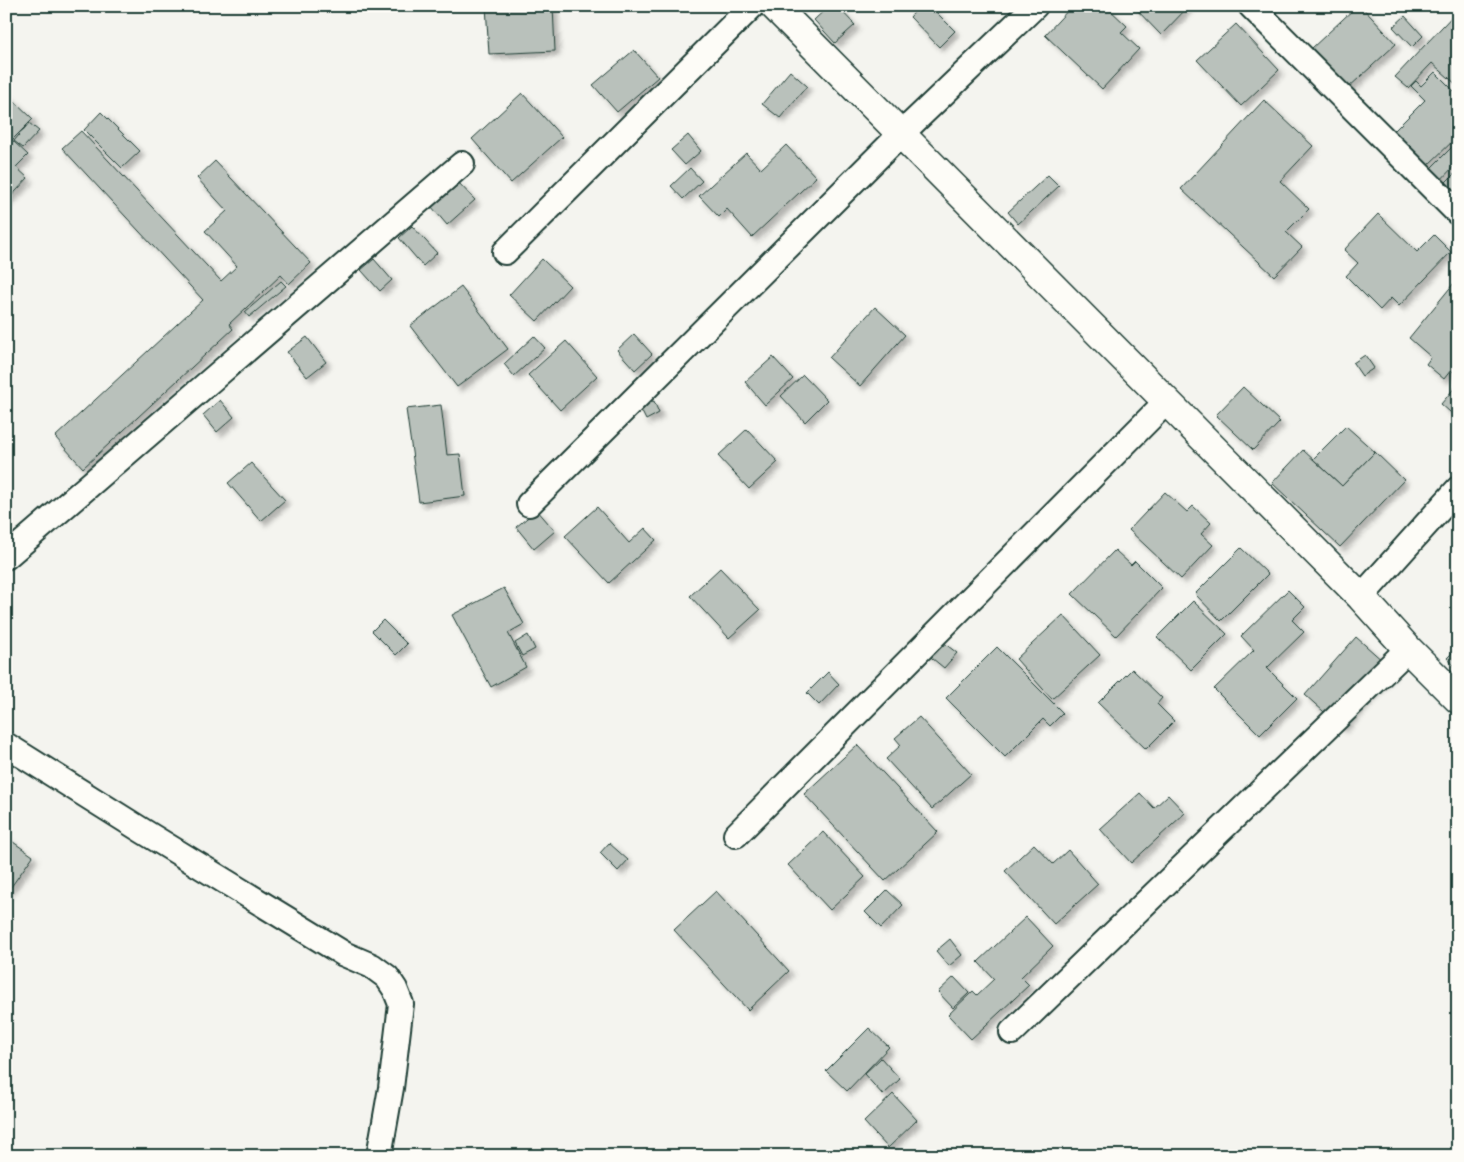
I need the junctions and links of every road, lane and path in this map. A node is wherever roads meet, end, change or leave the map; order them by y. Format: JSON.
{"nodes":[{"id":1,"x":752,"y":6,"type":"edge"},
{"id":2,"x":1035,"y":6,"type":"edge"},
{"id":3,"x":1251,"y":6,"type":"edge"},
{"id":4,"x":778,"y":8,"type":"edge"},
{"id":5,"x":901,"y":134,"type":"junction"},
{"id":6,"x":462,"y":164,"type":"dead end"},
{"id":7,"x":1458,"y":213,"type":"edge"},
{"id":8,"x":505,"y":252,"type":"dead end"},
{"id":9,"x":1167,"y":401,"type":"junction"},
{"id":10,"x":1458,"y":489,"type":"edge"},
{"id":11,"x":529,"y":504,"type":"dead end"},
{"id":12,"x":6,"y":557,"type":"edge"},
{"id":13,"x":1361,"y":597,"type":"junction"},
{"id":14,"x":1408,"y":649,"type":"junction"},
{"id":15,"x":1458,"y":699,"type":"edge"},
{"id":16,"x":6,"y":745,"type":"edge"},
{"id":17,"x":736,"y":835,"type":"dead end"},
{"id":18,"x":1012,"y":1032,"type":"dead end"},
{"id":19,"x":379,"y":1156,"type":"edge"}],
"edges":[{"from":1,"to":8,"type":"street"},
{"from":2,"to":5,"type":"street"},
{"from":3,"to":7,"type":"street"},
{"from":4,"to":5,"type":"main road"},
{"from":5,"to":9,"type":"main road"},
{"from":5,"to":11,"type":"street"},
{"from":6,"to":12,"type":"street"},
{"from":9,"to":13,"type":"main road"},
{"from":9,"to":17,"type":"street"},
{"from":10,"to":13,"type":"street"},
{"from":13,"to":14,"type":"main road"},
{"from":14,"to":15,"type":"main road"},
{"from":14,"to":18,"type":"street"},
{"from":16,"to":19,"type":"street"}]}
